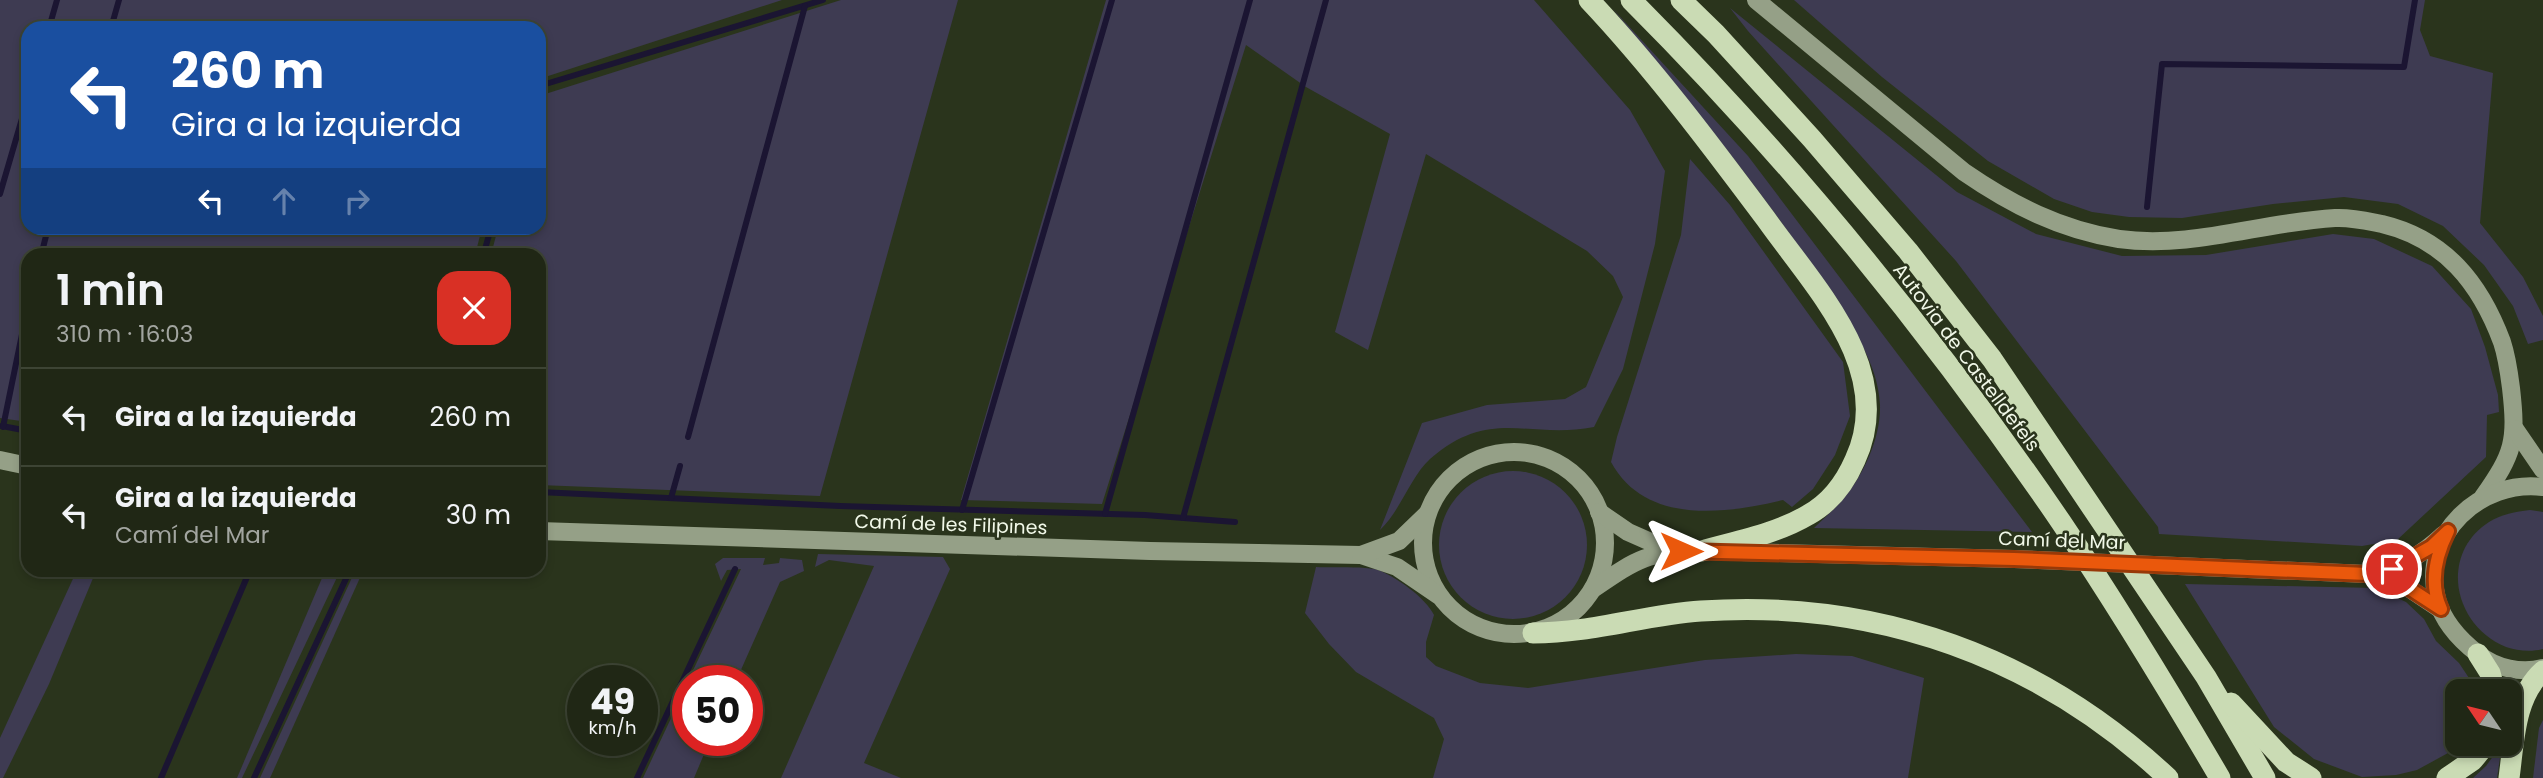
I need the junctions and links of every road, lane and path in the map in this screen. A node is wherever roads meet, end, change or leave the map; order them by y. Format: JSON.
{"nodes":[{"id":1,"x":1589,"y":0,"type":"edge"},
{"id":2,"x":1631,"y":0,"type":"edge"},
{"id":3,"x":1681,"y":0,"type":"edge"},
{"id":4,"x":1756,"y":0,"type":"edge"},
{"id":5,"x":2515,"y":429,"type":"junction"},
{"id":6,"x":0,"y":460,"type":"edge"},
{"id":7,"x":21,"y":464,"type":"edge"},
{"id":8,"x":2543,"y":470,"type":"edge"},
{"id":9,"x":2543,"y":487,"type":"edge"},
{"id":10,"x":2483,"y":497,"type":"junction"},
{"id":11,"x":1599,"y":512,"type":"junction"},
{"id":12,"x":1427,"y":514,"type":"junction"},
{"id":13,"x":546,"y":531,"type":"edge"},
{"id":14,"x":2448,"y":531,"type":"junction"},
{"id":15,"x":1671,"y":551,"type":"junction"},
{"id":16,"x":1702,"y":551,"type":"junction"},
{"id":17,"x":1361,"y":555,"type":"junction"},
{"id":18,"x":2367,"y":574,"type":"junction"},
{"id":19,"x":1593,"y":589,"type":"junction"},
{"id":20,"x":1438,"y":595,"type":"junction"},
{"id":21,"x":2441,"y":609,"type":"junction"},
{"id":22,"x":1533,"y":632,"type":"junction"},
{"id":23,"x":2478,"y":654,"type":"junction"},
{"id":24,"x":2543,"y":669,"type":"edge"},
{"id":25,"x":2206,"y":677,"type":"junction"},
{"id":26,"x":2492,"y":679,"type":"edge"},
{"id":27,"x":2476,"y":756,"type":"edge"},
{"id":28,"x":2168,"y":778,"type":"edge"},
{"id":29,"x":2220,"y":778,"type":"edge"},
{"id":30,"x":2264,"y":778,"type":"edge"},
{"id":31,"x":2311,"y":778,"type":"edge"},
{"id":32,"x":2447,"y":778,"type":"edge"},
{"id":33,"x":2509,"y":778,"type":"edge"}],
"edges":[{"from":1,"to":16,"type":"highway"},
{"from":2,"to":29,"type":"highway","name":"Autovia de Castelldefels"},
{"from":3,"to":25,"type":"highway","name":"Autovia de Castelldefels"},
{"from":4,"to":5,"type":"main road"},
{"from":5,"to":8,"type":"main road"},
{"from":5,"to":10,"type":"main road"},
{"from":6,"to":7,"type":"main road"},
{"from":9,"to":10,"type":"main road"},
{"from":10,"to":14,"type":"main road","name":"Camí del Mar"},
{"from":11,"to":12,"type":"main road"},
{"from":11,"to":15,"type":"main road","name":"Camí del Mar"},
{"from":11,"to":19,"type":"main road"},
{"from":12,"to":17,"type":"main road"},
{"from":12,"to":20,"type":"main road"},
{"from":13,"to":17,"type":"main road","name":"Camí de les Filipines"},
{"from":14,"to":18,"type":"main road","name":"Camí del Mar"},
{"from":14,"to":21,"type":"main road"},
{"from":15,"to":16,"type":"main road","name":"Camí del Mar"},
{"from":15,"to":19,"type":"main road","name":"Camí del Mar"},
{"from":16,"to":18,"type":"main road","name":"Camí del Mar"},
{"from":17,"to":20,"type":"main road"},
{"from":18,"to":21,"type":"main road","name":"Camí del Mar"},
{"from":19,"to":22,"type":"main road"},
{"from":20,"to":22,"type":"main road"},
{"from":21,"to":23,"type":"main road"},
{"from":22,"to":28,"type":"highway"},
{"from":23,"to":24,"type":"main road"},
{"from":23,"to":26,"type":"highway"},
{"from":24,"to":33,"type":"highway"},
{"from":25,"to":30,"type":"highway","name":"Autovia de Castelldefels"},
{"from":25,"to":31,"type":"highway"},
{"from":27,"to":32,"type":"highway"}]}
